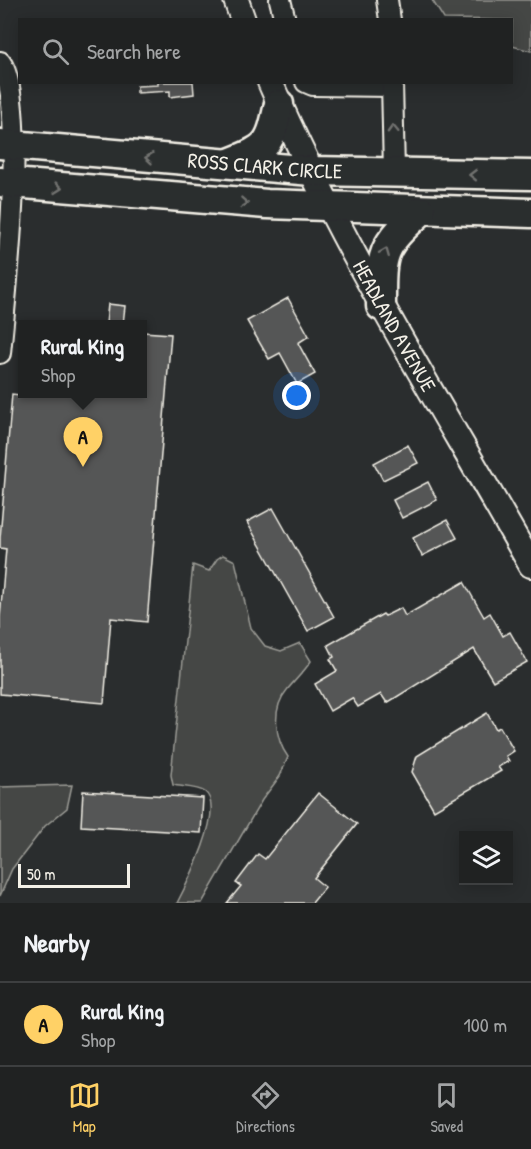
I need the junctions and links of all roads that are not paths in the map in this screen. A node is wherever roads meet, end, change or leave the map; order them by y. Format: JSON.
{"nodes":[{"id":1,"x":236,"y":0,"type":"edge"},
{"id":2,"x":280,"y":0,"type":"edge"},
{"id":3,"x":387,"y":0,"type":"edge"},
{"id":4,"x":242,"y":18,"type":"edge"},
{"id":5,"x":284,"y":18,"type":"edge"},
{"id":6,"x":390,"y":18,"type":"edge"},
{"id":7,"x":0,"y":62,"type":"edge"},
{"id":8,"x":311,"y":84,"type":"edge"},
{"id":9,"x":392,"y":84,"type":"edge"},
{"id":10,"x":274,"y":93,"type":"edge"},
{"id":11,"x":7,"y":145,"type":"edge"},
{"id":12,"x":225,"y":164,"type":"junction"},
{"id":13,"x":312,"y":171,"type":"junction"},
{"id":14,"x":394,"y":173,"type":"junction"},
{"id":15,"x":531,"y":175,"type":"edge"},
{"id":16,"x":7,"y":182,"type":"edge"},
{"id":17,"x":330,"y":208,"type":"junction"},
{"id":18,"x":421,"y":211,"type":"junction"},
{"id":19,"x":531,"y":213,"type":"edge"},
{"id":20,"x":3,"y":285,"type":"edge"},
{"id":21,"x":381,"y":306,"type":"junction"},
{"id":22,"x":0,"y":353,"type":"edge"},
{"id":23,"x":531,"y":565,"type":"edge"}],
"edges":[{"from":1,"to":4,"type":"main road"},
{"from":2,"to":5,"type":"lane"},
{"from":3,"to":6,"type":"lane"},
{"from":7,"to":11,"type":"lane"},
{"from":8,"to":9,"type":"lane"},
{"from":14,"to":9,"type":"lane","one_way":true},
{"from":10,"to":12,"type":"highway"},
{"from":10,"to":13,"type":"main road","name":"HEADLAND AVENUE"},
{"from":12,"to":11,"type":"highway","name":"ROSS CLARK CIRCLE","one_way":true},
{"from":11,"to":16,"type":"lane"},
{"from":12,"to":13,"type":"highway","name":"ROSS CLARK CIRCLE"},
{"from":13,"to":14,"type":"highway","name":"ROSS CLARK CIRCLE"},
{"from":13,"to":17,"type":"main road","name":"HEADLAND AVENUE"},
{"from":15,"to":14,"type":"highway","name":"ROSS CLARK CIRCLE","one_way":true},
{"from":16,"to":17,"type":"highway","name":"ROSS CLARK CIRCLE","one_way":true},
{"from":16,"to":20,"type":"lane"},
{"from":17,"to":18,"type":"highway","name":"ROSS CLARK CIRCLE"},
{"from":17,"to":21,"type":"main road","name":"HEADLAND AVENUE"},
{"from":18,"to":19,"type":"highway","name":"ROSS CLARK CIRCLE"},
{"from":21,"to":18,"type":"highway","one_way":true},
{"from":20,"to":22,"type":"lane"},
{"from":21,"to":23,"type":"main road","name":"HEADLAND AVENUE"}]}
